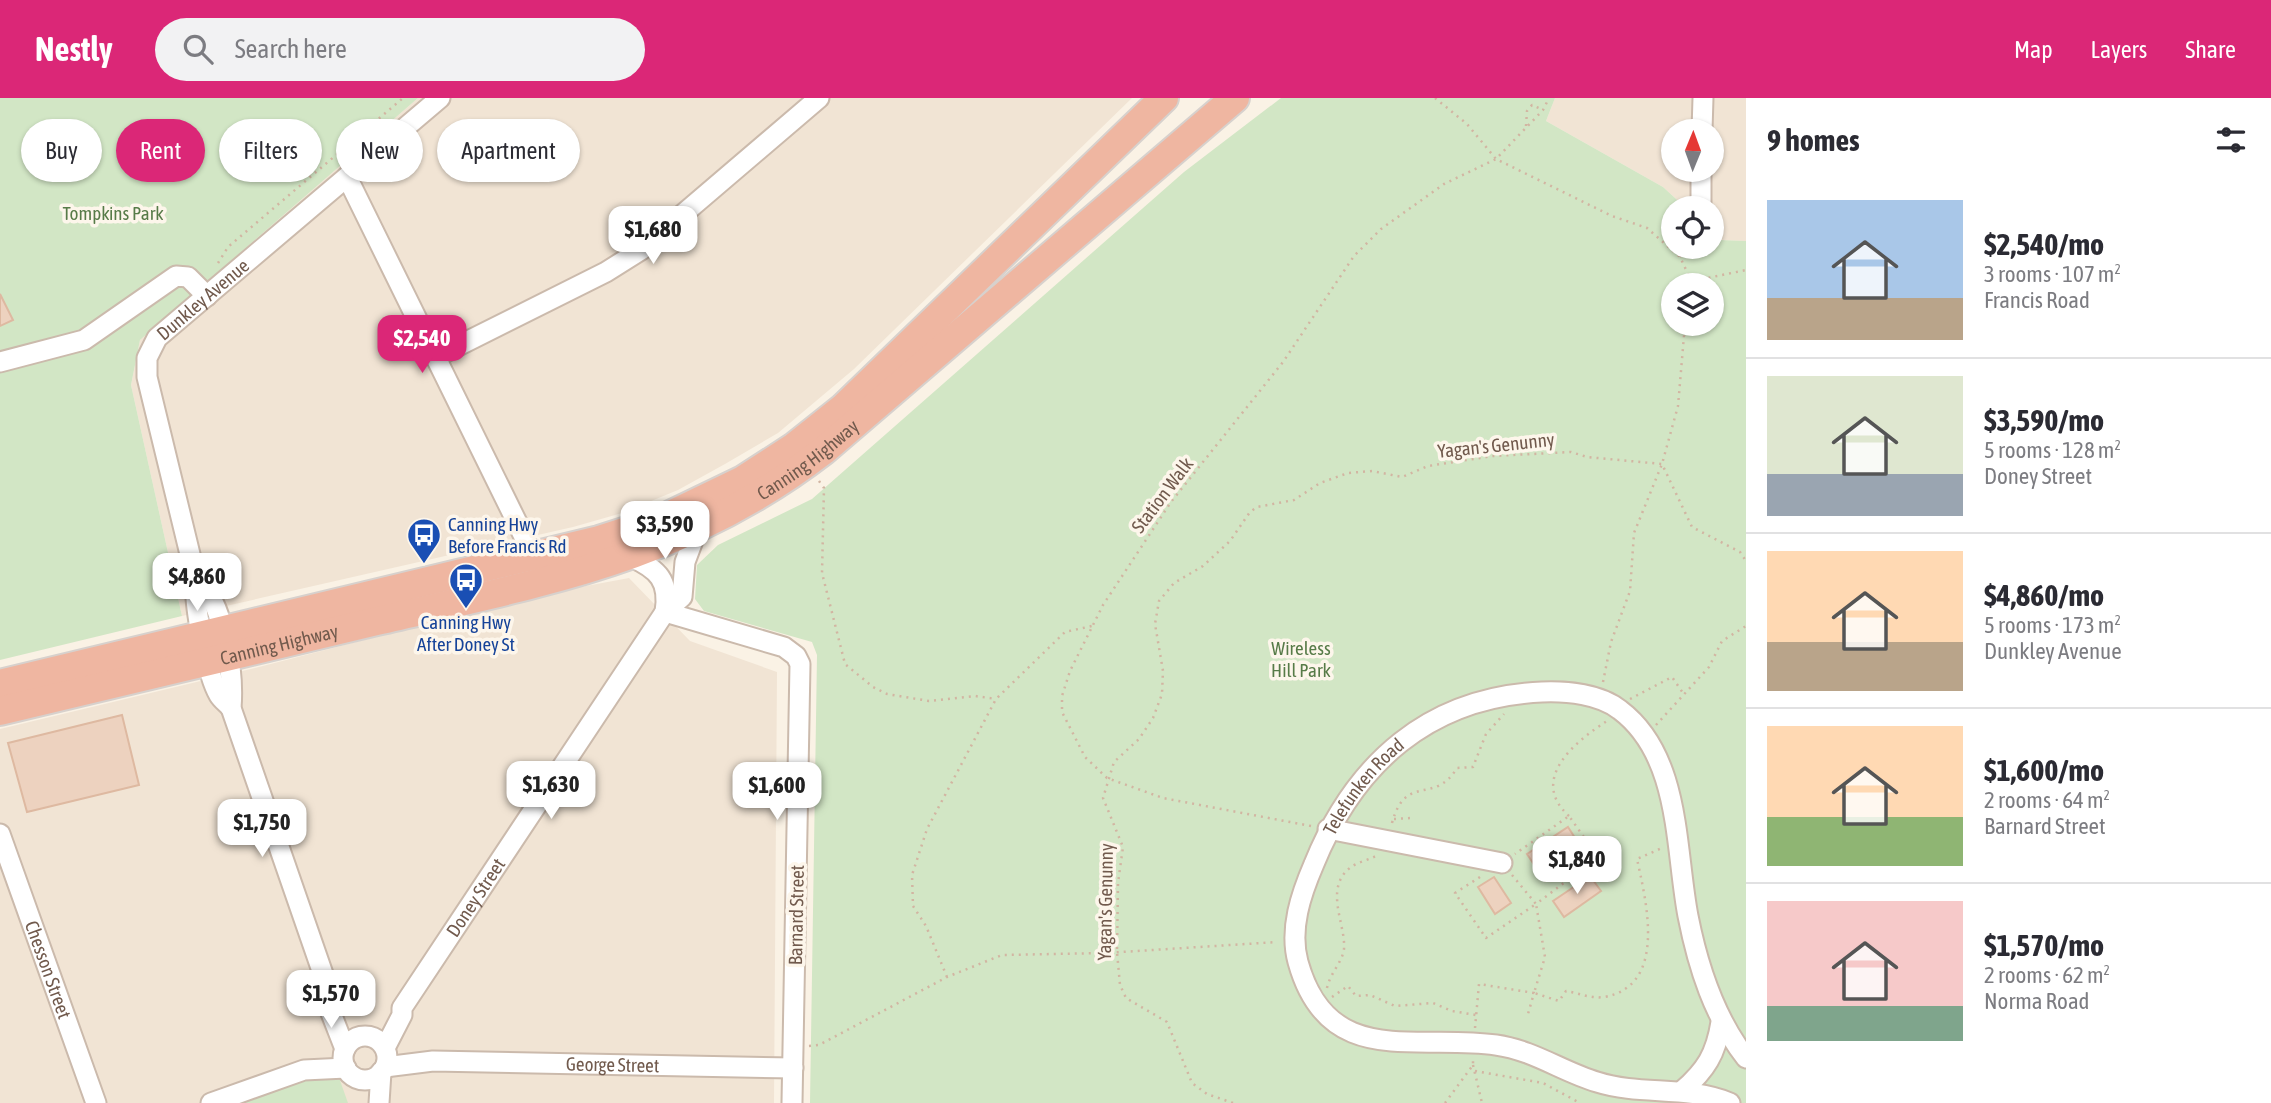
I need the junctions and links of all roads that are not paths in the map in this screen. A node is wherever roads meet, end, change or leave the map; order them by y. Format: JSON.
{"nodes":[{"id":1,"x":440,"y":98,"type":"edge"},
{"id":2,"x":819,"y":98,"type":"edge"},
{"id":3,"x":1164,"y":98,"type":"edge"},
{"id":4,"x":1235,"y":98,"type":"edge"},
{"id":5,"x":1703,"y":98,"type":"edge"},
{"id":6,"x":415,"y":119,"type":"edge"},
{"id":7,"x":1702,"y":119,"type":"edge"},
{"id":8,"x":340,"y":182,"type":"edge"},
{"id":9,"x":349,"y":182,"type":"edge"},
{"id":10,"x":200,"y":289,"type":"junction"},
{"id":11,"x":436,"y":357,"type":"junction"},
{"id":12,"x":0,"y":362,"type":"edge"},
{"id":13,"x":697,"y":530,"type":"junction"},
{"id":14,"x":534,"y":556,"type":"junction"},
{"id":15,"x":631,"y":557,"type":"junction"},
{"id":16,"x":665,"y":612,"type":"junction"},
{"id":17,"x":215,"y":646,"type":"junction"},
{"id":18,"x":0,"y":684,"type":"edge"},
{"id":19,"x":0,"y":711,"type":"edge"},
{"id":20,"x":1328,"y":829,"type":"junction"},
{"id":21,"x":0,"y":834,"type":"edge"},
{"id":22,"x":1502,"y":863,"type":"road end"},
{"id":23,"x":331,"y":997,"type":"junction"},
{"id":24,"x":1720,"y":1023,"type":"junction"},
{"id":25,"x":378,"y":1052,"type":"junction"},
{"id":26,"x":1746,"y":1058,"type":"edge"},
{"id":27,"x":349,"y":1063,"type":"junction"},
{"id":28,"x":793,"y":1068,"type":"junction"},
{"id":29,"x":1682,"y":1091,"type":"junction"},
{"id":30,"x":96,"y":1103,"type":"edge"},
{"id":31,"x":211,"y":1103,"type":"edge"},
{"id":32,"x":369,"y":1103,"type":"edge"},
{"id":33,"x":379,"y":1103,"type":"edge"},
{"id":34,"x":792,"y":1103,"type":"edge"},
{"id":35,"x":1730,"y":1103,"type":"edge"}],
"edges":[{"from":1,"to":6,"type":"street","name":"Dunkley Avenue"},
{"from":2,"to":11,"type":"street"},
{"from":3,"to":14,"type":"highway","name":"Canning Highway"},
{"from":4,"to":13,"type":"highway","name":"Canning Highway"},
{"from":5,"to":7,"type":"street"},
{"from":8,"to":10,"type":"street","name":"Dunkley Avenue"},
{"from":9,"to":11,"type":"street"},
{"from":10,"to":12,"type":"street"},
{"from":10,"to":17,"type":"street","name":"Dunkley Avenue"},
{"from":11,"to":14,"type":"street"},
{"from":13,"to":15,"type":"highway","name":"Canning Highway"},
{"from":13,"to":16,"type":"street","name":"Doney Street"},
{"from":14,"to":17,"type":"highway","name":"Canning Highway"},
{"from":15,"to":16,"type":"street"},
{"from":15,"to":17,"type":"highway","name":"Canning Highway"},
{"from":16,"to":25,"type":"street","name":"Doney Street"},
{"from":16,"to":28,"type":"street","name":"Barnard Street"},
{"from":17,"to":18,"type":"highway","name":"Canning Highway"},
{"from":17,"to":19,"type":"highway","name":"Canning Highway"},
{"from":17,"to":23,"type":"street","name":"Dunkley Avenue"},
{"from":20,"to":22,"type":"street"},
{"from":20,"to":24,"type":"street","name":"Telefunken Road"},
{"from":20,"to":29,"type":"street","name":"Telefunken Road"},
{"from":21,"to":30,"type":"street","name":"Chesson Street"},
{"from":23,"to":25,"type":"street"},
{"from":23,"to":27,"type":"street"},
{"from":24,"to":26,"type":"street","name":"Telefunken Road"},
{"from":24,"to":29,"type":"street"},
{"from":25,"to":27,"type":"street"},
{"from":25,"to":27,"type":"street","name":"Doney Street"},
{"from":25,"to":28,"type":"street","name":"George Street"},
{"from":25,"to":33,"type":"street"},
{"from":27,"to":31,"type":"street"},
{"from":27,"to":32,"type":"street"},
{"from":28,"to":34,"type":"street","name":"Barnard Street"},
{"from":29,"to":35,"type":"street","name":"Telefunken Road"}]}
